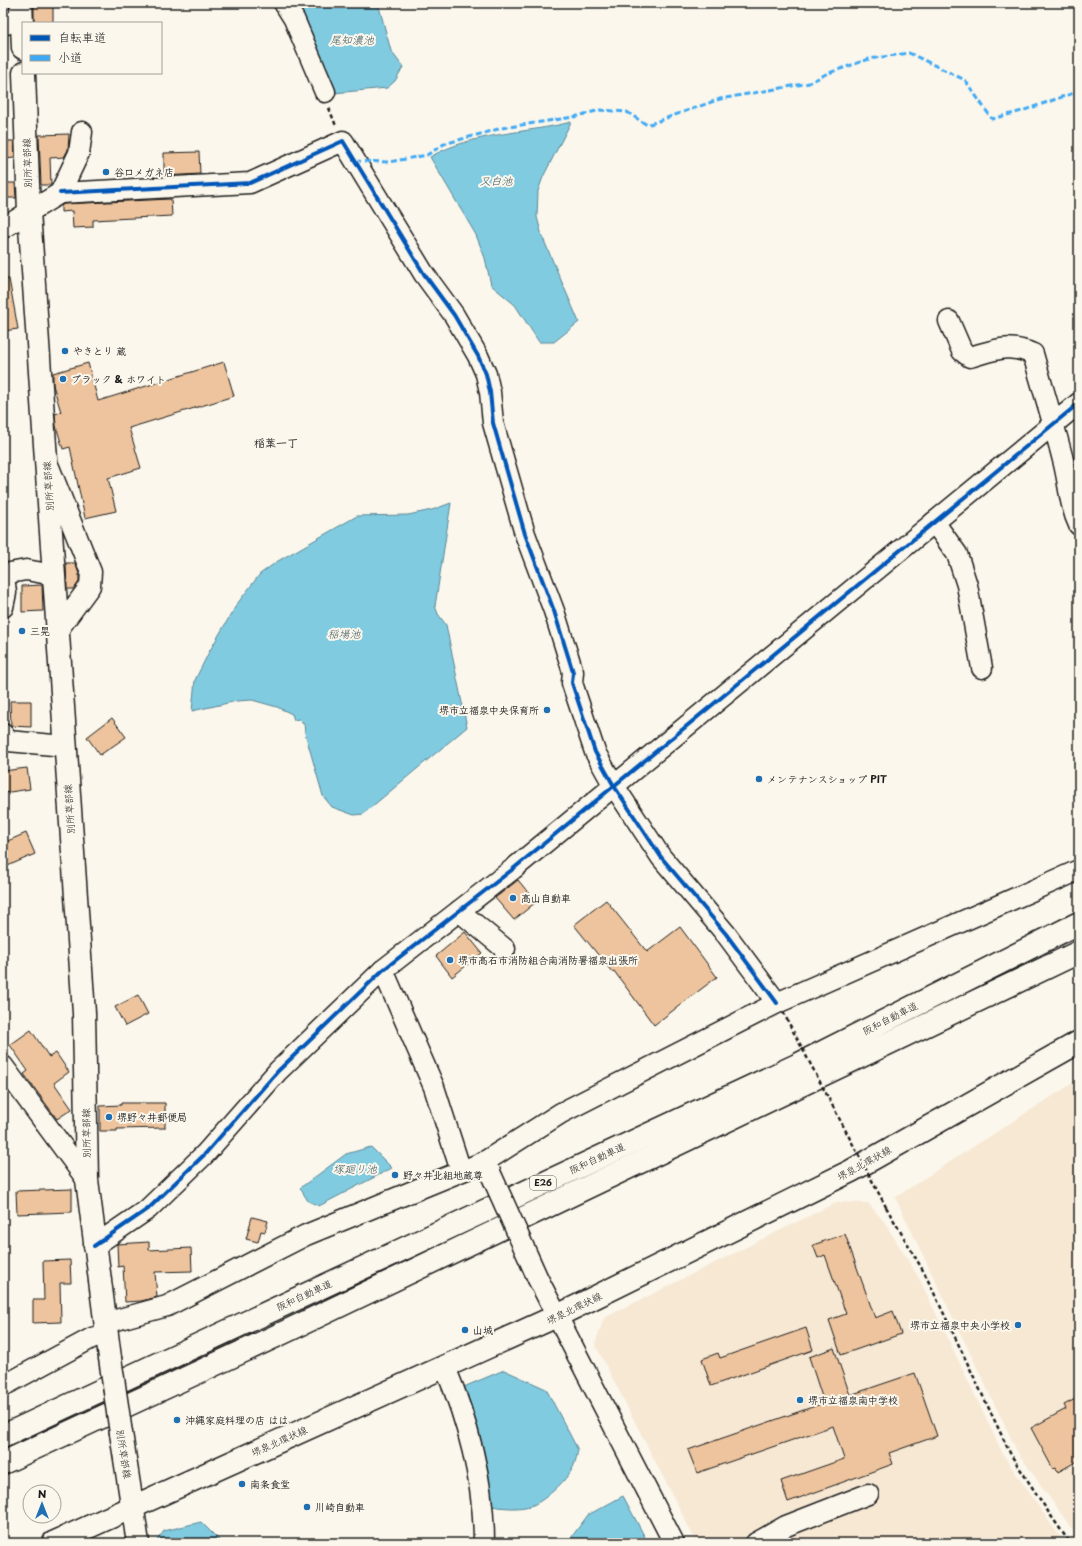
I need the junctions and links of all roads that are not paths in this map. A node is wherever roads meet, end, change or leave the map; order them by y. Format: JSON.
{"nodes":[{"id":1,"x":284,"y":3,"type":"edge"},
{"id":2,"x":15,"y":16,"type":"edge"},
{"id":3,"x":22,"y":44,"type":"edge"},
{"id":4,"x":24,"y":74,"type":"edge"},
{"id":5,"x":325,"y":92,"type":"road end"},
{"id":6,"x":82,"y":132,"type":"dead end"},
{"id":7,"x":60,"y":193,"type":"junction"},
{"id":8,"x":29,"y":212,"type":"junction"},
{"id":9,"x":3,"y":228,"type":"edge"},
{"id":10,"x":949,"y":321,"type":"dead end"},
{"id":11,"x":1079,"y":403,"type":"edge"},
{"id":12,"x":1054,"y":423,"type":"junction"},
{"id":13,"x":46,"y":458,"type":"junction"},
{"id":14,"x":934,"y":522,"type":"junction"},
{"id":15,"x":1079,"y":525,"type":"edge"},
{"id":16,"x":54,"y":575,"type":"junction"},
{"id":17,"x":3,"y":607,"type":"edge"},
{"id":18,"x":57,"y":630,"type":"junction"},
{"id":19,"x":982,"y":668,"type":"dead end"},
{"id":20,"x":5,"y":741,"type":"edge"},
{"id":21,"x":65,"y":746,"type":"junction"},
{"id":22,"x":614,"y":786,"type":"junction"},
{"id":23,"x":1077,"y":875,"type":"edge"},
{"id":24,"x":459,"y":911,"type":"junction"},
{"id":25,"x":1079,"y":923,"type":"edge"},
{"id":26,"x":505,"y":949,"type":"dead end"},
{"id":27,"x":1079,"y":952,"type":"edge"},
{"id":28,"x":383,"y":970,"type":"junction"},
{"id":29,"x":780,"y":1008,"type":"junction"},
{"id":30,"x":1079,"y":1042,"type":"edge"},
{"id":31,"x":3,"y":1066,"type":"edge"},
{"id":32,"x":487,"y":1167,"type":"junction"},
{"id":33,"x":461,"y":1171,"type":"junction"},
{"id":34,"x":87,"y":1180,"type":"junction"},
{"id":35,"x":94,"y":1246,"type":"junction"},
{"id":36,"x":559,"y":1315,"type":"junction"},
{"id":37,"x":106,"y":1329,"type":"junction"},
{"id":38,"x":445,"y":1367,"type":"junction"},
{"id":39,"x":3,"y":1386,"type":"edge"},
{"id":40,"x":3,"y":1436,"type":"edge"},
{"id":41,"x":3,"y":1463,"type":"edge"},
{"id":42,"x":868,"y":1494,"type":"dead end"},
{"id":43,"x":132,"y":1507,"type":"junction"},
{"id":44,"x":54,"y":1543,"type":"edge"},
{"id":45,"x":138,"y":1543,"type":"edge"},
{"id":46,"x":484,"y":1543,"type":"edge"},
{"id":47,"x":674,"y":1543,"type":"edge"},
{"id":48,"x":756,"y":1543,"type":"edge"}],
"edges":[{"from":1,"to":5,"type":"street"},
{"from":2,"to":3,"type":"main road"},
{"from":4,"to":8,"type":"main road","name":"別所草部線"},
{"from":6,"to":7,"type":"street"},
{"from":7,"to":8,"type":"street"},
{"from":7,"to":22,"type":"street"},
{"from":8,"to":9,"type":"street"},
{"from":8,"to":13,"type":"main road","name":"別所草部線"},
{"from":10,"to":12,"type":"street"},
{"from":11,"to":12,"type":"street"},
{"from":12,"to":14,"type":"street"},
{"from":12,"to":15,"type":"street"},
{"from":13,"to":16,"type":"main road","name":"別所草部線"},
{"from":13,"to":18,"type":"street"},
{"from":14,"to":19,"type":"street"},
{"from":14,"to":22,"type":"street"},
{"from":16,"to":17,"type":"street"},
{"from":16,"to":18,"type":"main road","name":"別所草部線"},
{"from":18,"to":21,"type":"main road","name":"別所草部線"},
{"from":20,"to":21,"type":"street"},
{"from":21,"to":34,"type":"main road","name":"別所草部線"},
{"from":22,"to":24,"type":"street"},
{"from":22,"to":29,"type":"street"},
{"from":23,"to":29,"type":"street"},
{"from":24,"to":26,"type":"street"},
{"from":24,"to":28,"type":"street"},
{"from":25,"to":40,"type":"main road","name":"阪和自動車道","number":"E26"},
{"from":27,"to":41,"type":"main road","name":"阪和自動車道","number":"E26"},
{"from":28,"to":33,"type":"street"},
{"from":28,"to":35,"type":"street"},
{"from":29,"to":32,"type":"street"},
{"from":30,"to":36,"type":"main road","name":"堺泉北環状線"},
{"from":31,"to":34,"type":"street"},
{"from":32,"to":33,"type":"street"},
{"from":32,"to":36,"type":"street","bridge":true},
{"from":33,"to":37,"type":"street"},
{"from":34,"to":35,"type":"main road","name":"別所草部線"},
{"from":35,"to":37,"type":"main road","name":"別所草部線"},
{"from":36,"to":38,"type":"main road","name":"堺泉北環状線"},
{"from":36,"to":47,"type":"street"},
{"from":37,"to":39,"type":"street"},
{"from":37,"to":43,"type":"main road","name":"別所草部線","bridge":true},
{"from":38,"to":43,"type":"main road","name":"堺泉北環状線"},
{"from":38,"to":46,"type":"street"},
{"from":42,"to":48,"type":"street"},
{"from":43,"to":44,"type":"main road","name":"堺泉北環状線"},
{"from":43,"to":45,"type":"main road","name":"別所草部線"}]}
